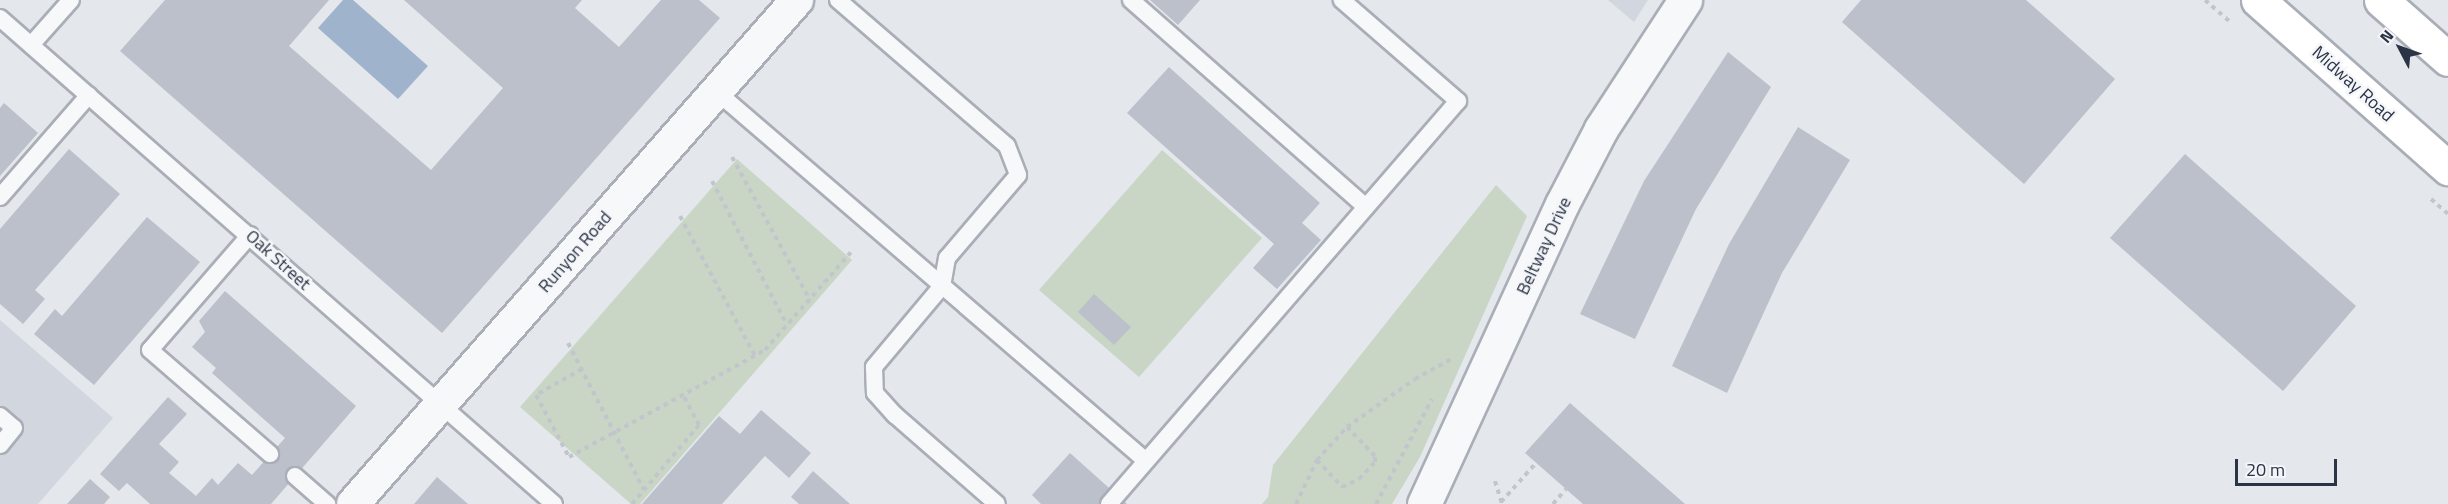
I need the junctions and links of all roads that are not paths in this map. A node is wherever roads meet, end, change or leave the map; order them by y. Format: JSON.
{"nodes":[{"id":1,"x":71,"y":0,"type":"edge"},
{"id":2,"x":797,"y":0,"type":"edge"},
{"id":3,"x":838,"y":0,"type":"edge"},
{"id":4,"x":1131,"y":0,"type":"edge"},
{"id":5,"x":1342,"y":0,"type":"edge"},
{"id":6,"x":1685,"y":0,"type":"edge"},
{"id":7,"x":2258,"y":0,"type":"edge"},
{"id":8,"x":2381,"y":0,"type":"edge"},
{"id":9,"x":0,"y":18,"type":"edge"},
{"id":10,"x":31,"y":45,"type":"junction"},
{"id":11,"x":2448,"y":59,"type":"edge"},
{"id":12,"x":717,"y":92,"type":"junction"},
{"id":13,"x":89,"y":95,"type":"junction"},
{"id":14,"x":2448,"y":168,"type":"edge"},
{"id":15,"x":0,"y":197,"type":"edge"},
{"id":16,"x":1365,"y":206,"type":"junction"},
{"id":17,"x":250,"y":235,"type":"junction"},
{"id":18,"x":942,"y":285,"type":"junction"},
{"id":19,"x":441,"y":405,"type":"junction"},
{"id":20,"x":0,"y":416,"type":"edge"},
{"id":21,"x":0,"y":445,"type":"edge"},
{"id":22,"x":270,"y":454,"type":"dead end"},
{"id":23,"x":1145,"y":460,"type":"junction"},
{"id":24,"x":295,"y":476,"type":"dead end"},
{"id":25,"x":327,"y":504,"type":"edge"},
{"id":26,"x":353,"y":504,"type":"edge"},
{"id":27,"x":554,"y":504,"type":"edge"},
{"id":28,"x":997,"y":504,"type":"edge"},
{"id":29,"x":1109,"y":504,"type":"edge"},
{"id":30,"x":1424,"y":504,"type":"edge"}],
"edges":[{"from":1,"to":10,"type":"lane"},
{"from":2,"to":12,"type":"street","name":"Runyon Road"},
{"from":3,"to":18,"type":"lane"},
{"from":4,"to":16,"type":"lane"},
{"from":5,"to":16,"type":"lane"},
{"from":6,"to":30,"type":"street","name":"Beltway Drive"},
{"from":7,"to":14,"type":"main road","name":"Midway Road"},
{"from":8,"to":11,"type":"main road"},
{"from":9,"to":10,"type":"lane","name":"Oak Street"},
{"from":10,"to":13,"type":"lane","name":"Oak Street"},
{"from":12,"to":18,"type":"lane"},
{"from":12,"to":19,"type":"street","name":"Runyon Road"},
{"from":13,"to":15,"type":"lane"},
{"from":13,"to":17,"type":"lane","name":"Oak Street"},
{"from":16,"to":23,"type":"lane"},
{"from":17,"to":19,"type":"lane","name":"Oak Street"},
{"from":17,"to":22,"type":"lane"},
{"from":18,"to":23,"type":"lane"},
{"from":18,"to":28,"type":"lane"},
{"from":19,"to":26,"type":"street","name":"Runyon Road"},
{"from":19,"to":27,"type":"lane","name":"Oak Street"},
{"from":20,"to":21,"type":"lane"},
{"from":23,"to":29,"type":"lane"},
{"from":24,"to":25,"type":"lane"}]}
